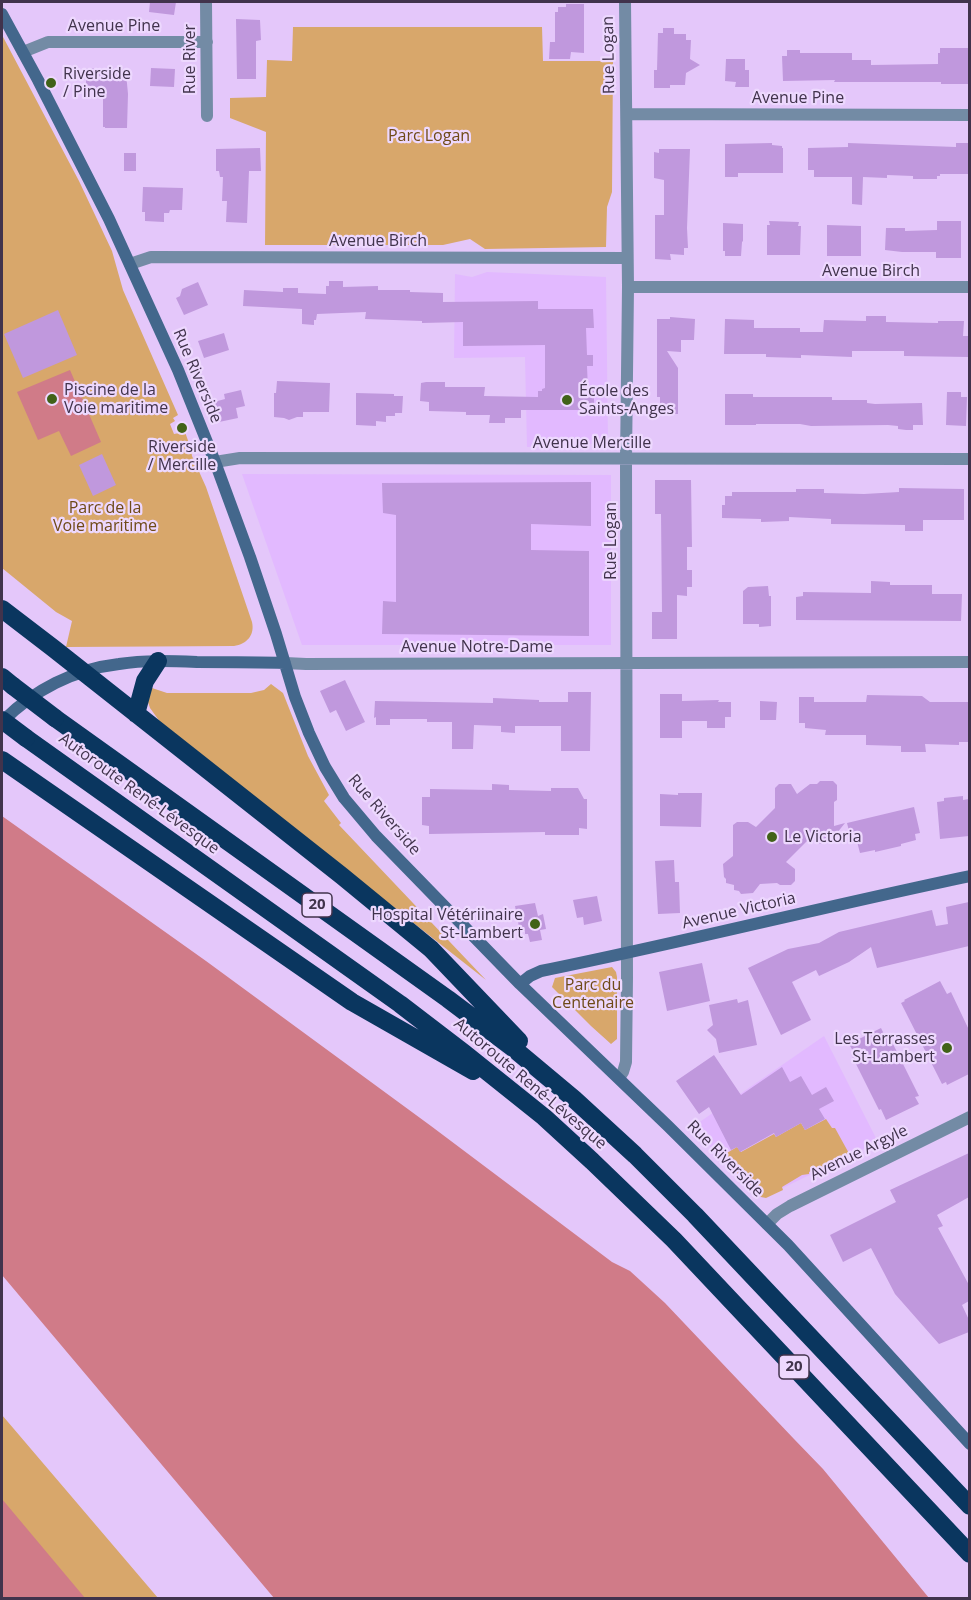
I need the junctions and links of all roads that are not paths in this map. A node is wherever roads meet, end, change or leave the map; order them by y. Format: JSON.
{"nodes":[{"id":1,"x":206,"y":2,"type":"edge"},
{"id":2,"x":625,"y":2,"type":"edge"},
{"id":3,"x":2,"y":14,"type":"edge"},
{"id":4,"x":207,"y":42,"type":"junction"},
{"id":5,"x":23,"y":52,"type":"junction"},
{"id":6,"x":627,"y":114,"type":"junction"},
{"id":7,"x":969,"y":115,"type":"edge"},
{"id":8,"x":207,"y":116,"type":"dead end"},
{"id":9,"x":627,"y":258,"type":"junction"},
{"id":10,"x":130,"y":264,"type":"junction"},
{"id":11,"x":628,"y":286,"type":"junction"},
{"id":12,"x":969,"y":287,"type":"edge"},
{"id":13,"x":969,"y":459,"type":"edge"},
{"id":14,"x":627,"y":460,"type":"junction"},
{"id":15,"x":215,"y":462,"type":"junction"},
{"id":16,"x":2,"y":609,"type":"edge"},
{"id":17,"x":158,"y":661,"type":"junction"},
{"id":18,"x":969,"y":662,"type":"edge"},
{"id":19,"x":285,"y":663,"type":"junction"},
{"id":20,"x":627,"y":663,"type":"junction"},
{"id":21,"x":83,"y":672,"type":"junction"},
{"id":22,"x":7,"y":682,"type":"edge"},
{"id":23,"x":136,"y":714,"type":"junction"},
{"id":24,"x":2,"y":721,"type":"edge"},
{"id":25,"x":2,"y":760,"type":"edge"},
{"id":26,"x":969,"y":876,"type":"edge"},
{"id":27,"x":627,"y":954,"type":"junction"},
{"id":28,"x":520,"y":984,"type":"junction"},
{"id":29,"x":619,"y":1078,"type":"junction"},
{"id":30,"x":523,"y":1100,"type":"junction"},
{"id":31,"x":574,"y":1100,"type":"junction"},
{"id":32,"x":969,"y":1117,"type":"edge"},
{"id":33,"x":767,"y":1224,"type":"junction"},
{"id":34,"x":969,"y":1444,"type":"edge"},
{"id":35,"x":969,"y":1506,"type":"edge"},
{"id":36,"x":969,"y":1554,"type":"edge"}],
"edges":[{"from":1,"to":4,"type":"street","name":"Rue River"},
{"from":2,"to":6,"type":"street","name":"Rue Logan"},
{"from":3,"to":5,"type":"street","name":"Rue Riverside"},
{"from":4,"to":5,"type":"street","name":"Avenue Pine"},
{"from":4,"to":8,"type":"street","name":"Rue River"},
{"from":5,"to":10,"type":"street","name":"Rue Riverside"},
{"from":6,"to":7,"type":"street","name":"Avenue Pine"},
{"from":6,"to":9,"type":"street","name":"Rue Logan"},
{"from":9,"to":10,"type":"street","name":"Avenue Birch"},
{"from":9,"to":11,"type":"street","name":"Rue Logan"},
{"from":10,"to":15,"type":"street","name":"Rue Riverside"},
{"from":11,"to":12,"type":"street","name":"Avenue Birch"},
{"from":11,"to":14,"type":"street","name":"Rue Logan"},
{"from":13,"to":14,"type":"street","name":"Avenue Mercille"},
{"from":14,"to":15,"type":"street","name":"Avenue Mercille"},
{"from":14,"to":20,"type":"street","name":"Rue Logan"},
{"from":15,"to":19,"type":"street","name":"Rue Riverside"},
{"from":16,"to":21,"type":"highway"},
{"from":17,"to":19,"type":"street","name":"Avenue Notre-Dame"},
{"from":17,"to":21,"type":"street","name":"Avenue Notre-Dame"},
{"from":17,"to":23,"type":"highway"},
{"from":18,"to":20,"type":"street","name":"Avenue Notre-Dame"},
{"from":19,"to":20,"type":"street","name":"Avenue Notre-Dame"},
{"from":19,"to":28,"type":"street","name":"Rue Riverside"},
{"from":20,"to":27,"type":"street","name":"Rue Logan"},
{"from":21,"to":23,"type":"highway"},
{"from":21,"to":24,"type":"street","name":"Avenue Notre-Dame"},
{"from":22,"to":31,"type":"highway","name":"Autoroute René-Lévesque","number":"20","bridge":true},
{"from":23,"to":31,"type":"highway"},
{"from":24,"to":30,"type":"highway","name":"Autoroute René-Lévesque","number":"20","bridge":true},
{"from":25,"to":30,"type":"highway"},
{"from":26,"to":27,"type":"street","name":"Avenue Victoria"},
{"from":27,"to":28,"type":"street","name":"Avenue Victoria"},
{"from":27,"to":29,"type":"street","name":"Rue Logan"},
{"from":28,"to":29,"type":"street","name":"Rue Riverside"},
{"from":29,"to":33,"type":"street","name":"Rue Riverside"},
{"from":30,"to":36,"type":"highway","name":"Autoroute René-Lévesque","number":"20"},
{"from":31,"to":35,"type":"highway","name":"Autoroute René-Lévesque","number":"20"},
{"from":32,"to":33,"type":"street","name":"Avenue Argyle"},
{"from":33,"to":34,"type":"street","name":"Rue Riverside"}]}
